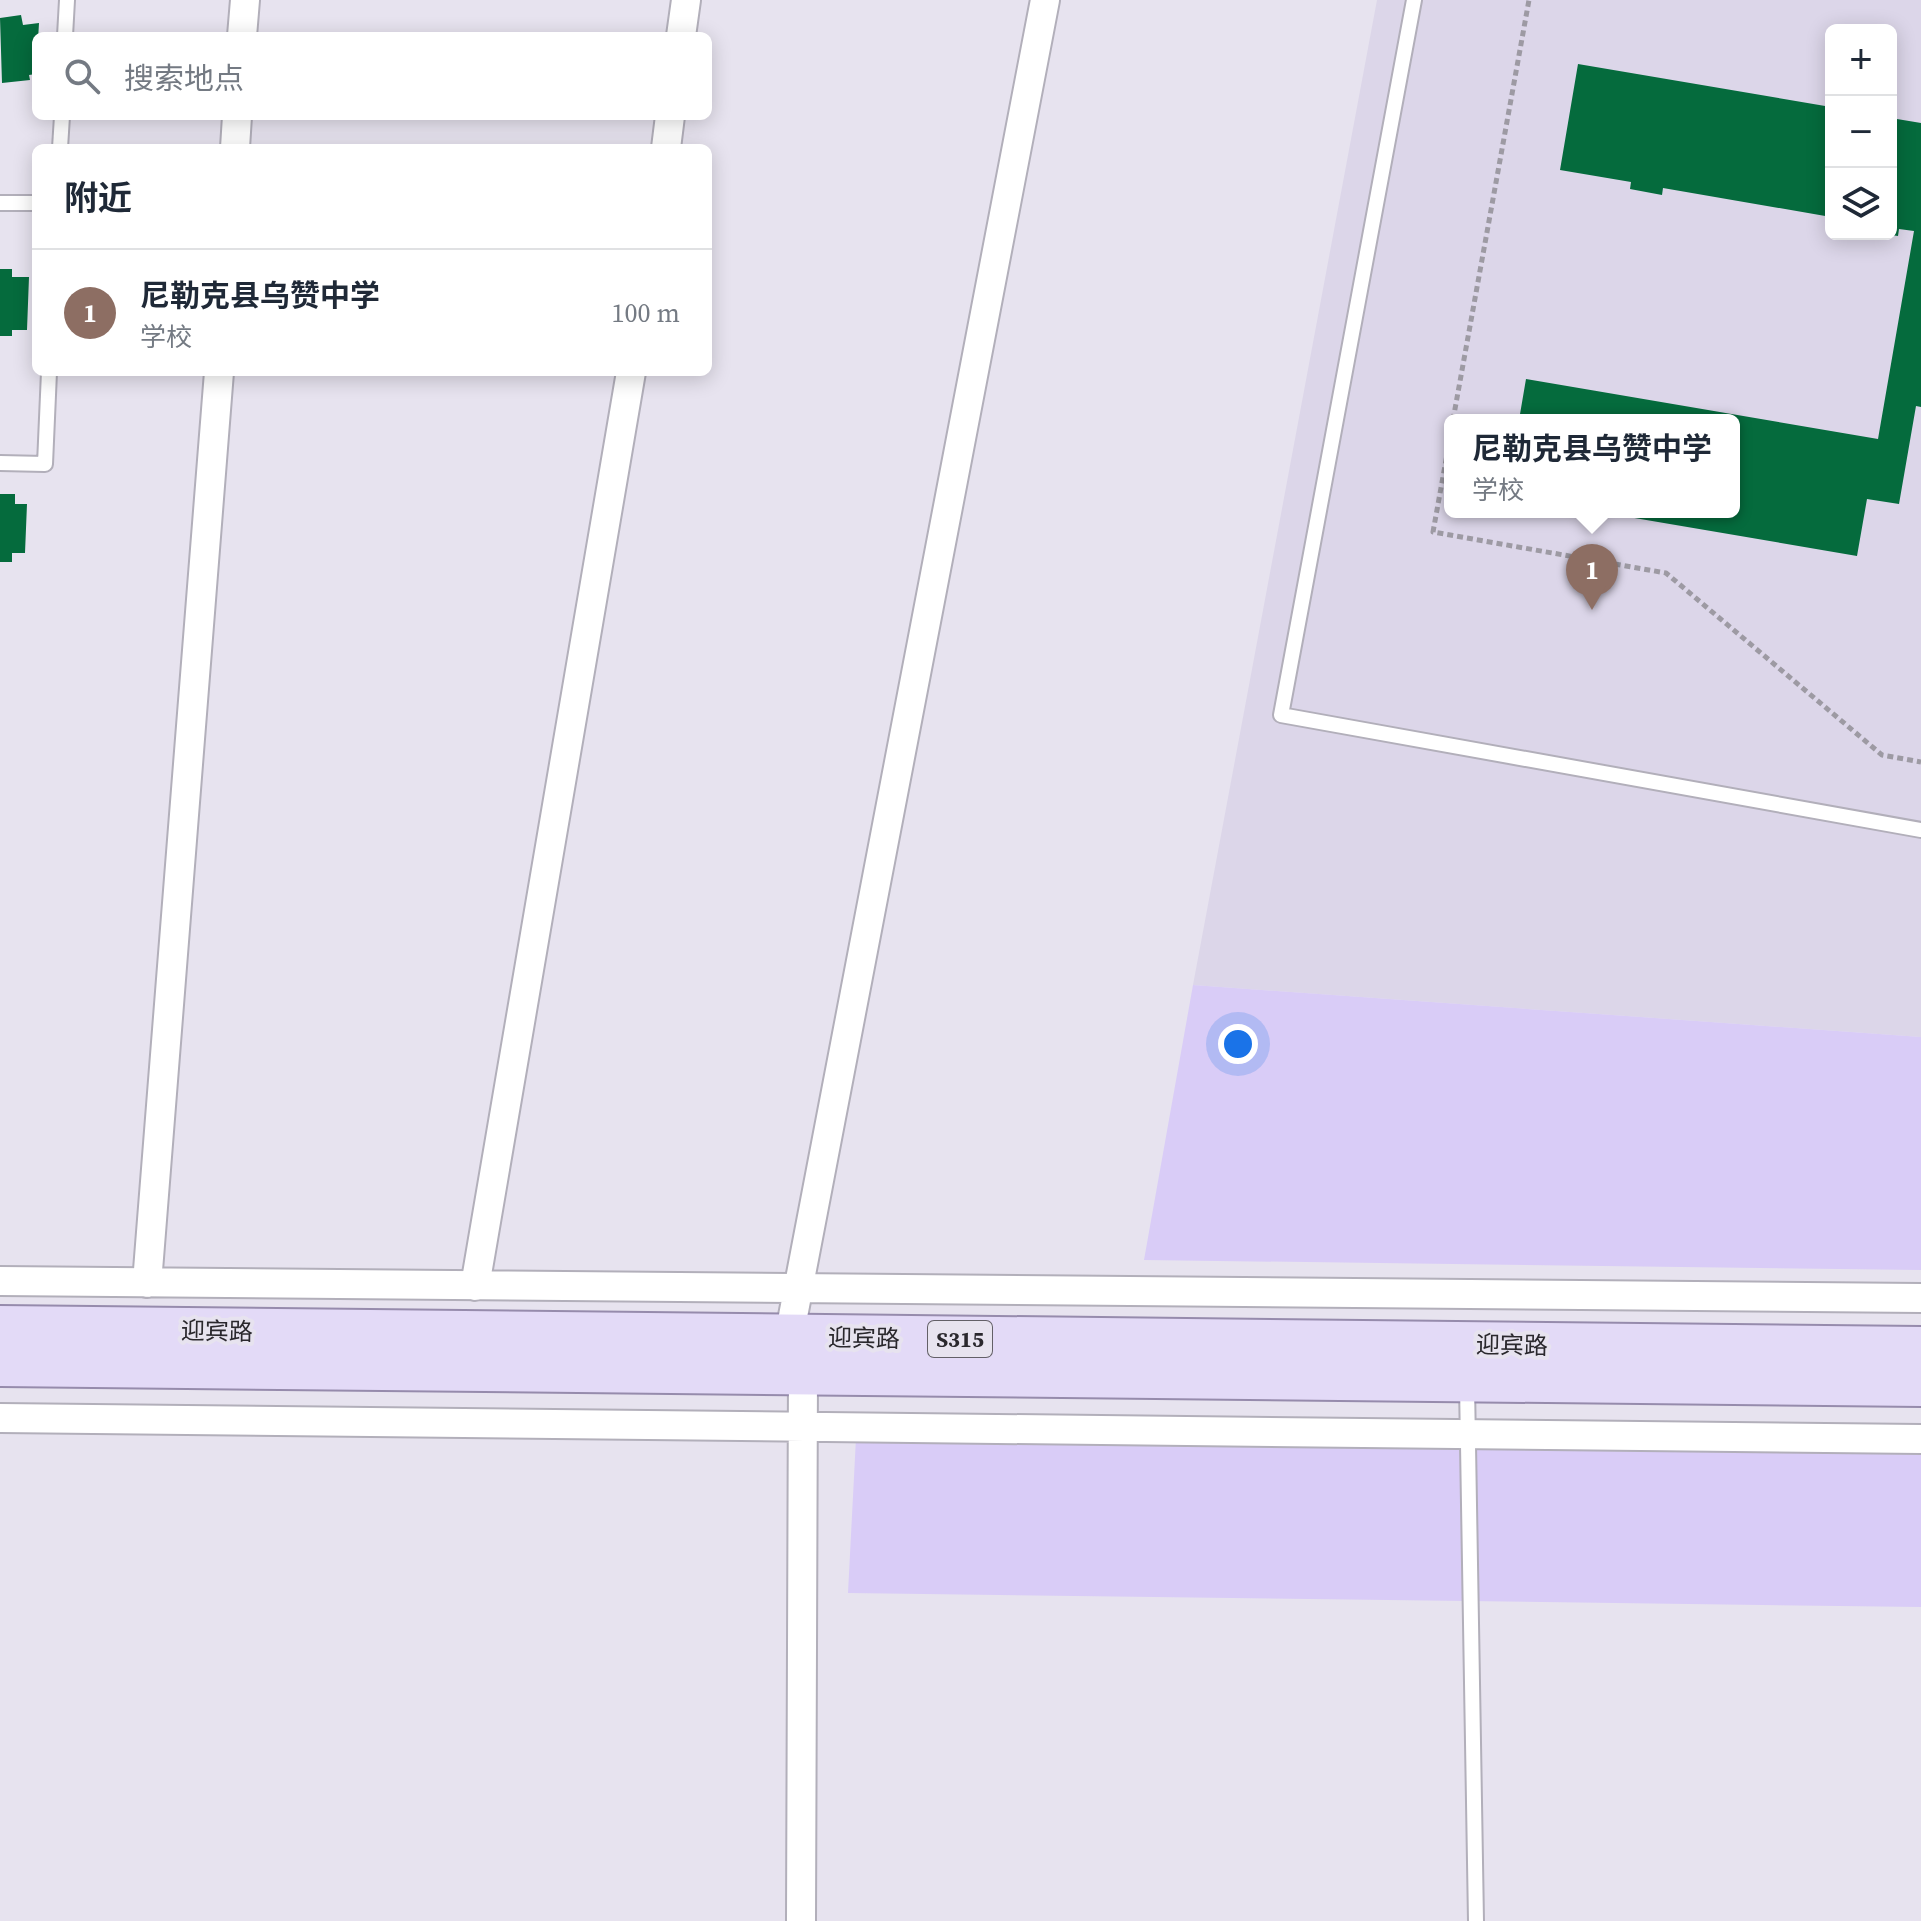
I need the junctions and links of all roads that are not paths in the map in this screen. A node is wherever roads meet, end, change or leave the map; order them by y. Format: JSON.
{"nodes":[{"id":1,"x":67,"y":0,"type":"edge"},
{"id":2,"x":245,"y":0,"type":"edge"},
{"id":3,"x":686,"y":0,"type":"edge"},
{"id":4,"x":1045,"y":0,"type":"edge"},
{"id":5,"x":1414,"y":0,"type":"edge"},
{"id":6,"x":65,"y":32,"type":"edge"},
{"id":7,"x":242,"y":32,"type":"edge"},
{"id":8,"x":682,"y":32,"type":"edge"},
{"id":9,"x":62,"y":120,"type":"edge"},
{"id":10,"x":237,"y":120,"type":"edge"},
{"id":11,"x":670,"y":120,"type":"edge"},
{"id":12,"x":60,"y":144,"type":"edge"},
{"id":13,"x":235,"y":144,"type":"edge"},
{"id":14,"x":666,"y":144,"type":"edge"},
{"id":15,"x":0,"y":203,"type":"edge"},
{"id":16,"x":32,"y":203,"type":"edge"},
{"id":17,"x":49,"y":376,"type":"edge"},
{"id":18,"x":219,"y":376,"type":"edge"},
{"id":19,"x":630,"y":376,"type":"edge"},
{"id":20,"x":0,"y":463,"type":"edge"},
{"id":21,"x":1921,"y":830,"type":"edge"},
{"id":22,"x":0,"y":1281,"type":"edge"},
{"id":23,"x":147,"y":1283,"type":"junction"},
{"id":24,"x":475,"y":1286,"type":"junction"},
{"id":25,"x":799,"y":1290,"type":"junction"},
{"id":26,"x":1921,"y":1298,"type":"edge"},
{"id":27,"x":0,"y":1328,"type":"edge"},
{"id":28,"x":1921,"y":1349,"type":"edge"},
{"id":29,"x":796,"y":1355,"type":"junction"},
{"id":30,"x":0,"y":1364,"type":"edge"},
{"id":31,"x":1467,"y":1380,"type":"junction"},
{"id":32,"x":1921,"y":1384,"type":"edge"},
{"id":33,"x":0,"y":1418,"type":"edge"},
{"id":34,"x":803,"y":1427,"type":"junction"},
{"id":35,"x":1468,"y":1434,"type":"junction"},
{"id":36,"x":1921,"y":1439,"type":"edge"},
{"id":37,"x":801,"y":1921,"type":"edge"},
{"id":38,"x":1476,"y":1921,"type":"edge"}],
"edges":[{"from":1,"to":6,"type":"lane"},
{"from":2,"to":7,"type":"street"},
{"from":3,"to":8,"type":"street"},
{"from":4,"to":25,"type":"street"},
{"from":5,"to":21,"type":"lane"},
{"from":9,"to":12,"type":"lane"},
{"from":10,"to":13,"type":"street"},
{"from":11,"to":14,"type":"street"},
{"from":15,"to":16,"type":"lane"},
{"from":17,"to":20,"type":"lane"},
{"from":18,"to":23,"type":"street"},
{"from":19,"to":24,"type":"street"},
{"from":22,"to":23,"type":"street"},
{"from":23,"to":24,"type":"street"},
{"from":24,"to":25,"type":"street"},
{"from":25,"to":26,"type":"street"},
{"from":25,"to":29,"type":"street"},
{"from":27,"to":29,"type":"main road","name":"迎宾路","number":"S315"},
{"from":28,"to":29,"type":"main road","name":"迎宾路","number":"S315"},
{"from":29,"to":30,"type":"main road","name":"迎宾路","number":"S315"},
{"from":29,"to":31,"type":"main road","name":"迎宾路","number":"S315"},
{"from":29,"to":34,"type":"street"},
{"from":31,"to":32,"type":"main road","name":"迎宾路","number":"S315"},
{"from":31,"to":35,"type":"lane"},
{"from":33,"to":34,"type":"street"},
{"from":34,"to":35,"type":"street"},
{"from":34,"to":37,"type":"street"},
{"from":35,"to":36,"type":"street"},
{"from":35,"to":38,"type":"lane"}]}
